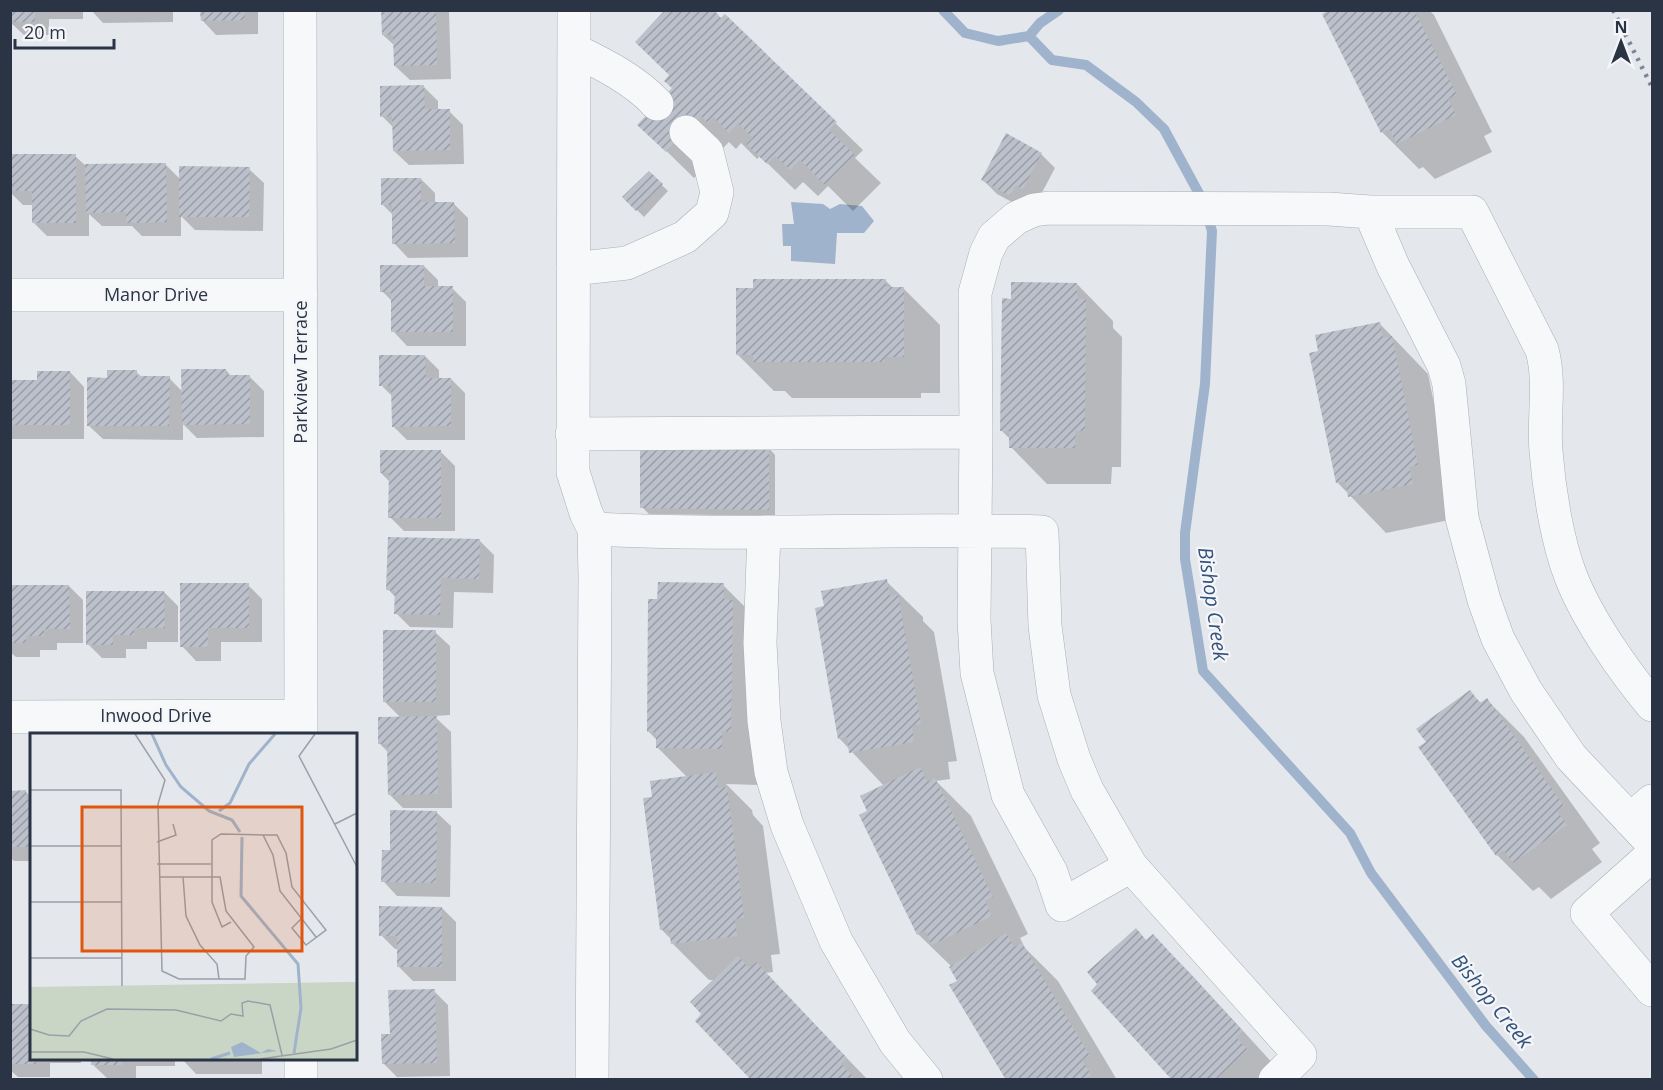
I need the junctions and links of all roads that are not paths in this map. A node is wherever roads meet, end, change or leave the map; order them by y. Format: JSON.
{"nodes":[{"id":1,"x":300,"y":10,"type":"edge"},
{"id":2,"x":574,"y":10,"type":"edge"},
{"id":3,"x":574,"y":50,"type":"junction"},
{"id":4,"x":657,"y":104,"type":"dead end"},
{"id":5,"x":686,"y":132,"type":"dead end"},
{"id":6,"x":1370,"y":212,"type":"junction"},
{"id":7,"x":573,"y":268,"type":"junction"},
{"id":8,"x":10,"y":295,"type":"edge"},
{"id":9,"x":301,"y":295,"type":"junction"},
{"id":10,"x":976,"y":432,"type":"junction"},
{"id":11,"x":572,"y":434,"type":"junction"},
{"id":12,"x":594,"y":529,"type":"junction"},
{"id":13,"x":974,"y":530,"type":"junction"},
{"id":14,"x":764,"y":532,"type":"junction"},
{"id":15,"x":1653,"y":705,"type":"edge"},
{"id":16,"x":10,"y":717,"type":"edge"},
{"id":17,"x":301,"y":725,"type":"edge"},
{"id":18,"x":1641,"y":811,"type":"edge"},
{"id":19,"x":1653,"y":843,"type":"edge"},
{"id":20,"x":1653,"y":855,"type":"edge"},
{"id":21,"x":1131,"y":866,"type":"junction"},
{"id":22,"x":1653,"y":990,"type":"edge"},
{"id":23,"x":301,"y":1060,"type":"edge"},
{"id":24,"x":301,"y":1080,"type":"edge"},
{"id":25,"x":592,"y":1080,"type":"edge"},
{"id":26,"x":926,"y":1080,"type":"edge"},
{"id":27,"x":1275,"y":1080,"type":"edge"}],
"edges":[{"from":1,"to":9,"type":"street","name":"Parkview Terrace"},
{"from":2,"to":3,"type":"street"},
{"from":3,"to":4,"type":"street"},
{"from":3,"to":7,"type":"street"},
{"from":5,"to":7,"type":"street"},
{"from":6,"to":10,"type":"street"},
{"from":6,"to":15,"type":"street"},
{"from":6,"to":18,"type":"street"},
{"from":7,"to":11,"type":"street"},
{"from":8,"to":9,"type":"street","name":"Manor Drive"},
{"from":9,"to":17,"type":"street","name":"Parkview Terrace"},
{"from":10,"to":11,"type":"street"},
{"from":10,"to":13,"type":"street"},
{"from":11,"to":12,"type":"street"},
{"from":12,"to":14,"type":"street"},
{"from":12,"to":25,"type":"street"},
{"from":13,"to":14,"type":"street"},
{"from":13,"to":21,"type":"street"},
{"from":13,"to":21,"type":"street"},
{"from":14,"to":26,"type":"street"},
{"from":16,"to":17,"type":"street","name":"Inwood Drive"},
{"from":18,"to":19,"type":"street"},
{"from":20,"to":22,"type":"street"},
{"from":21,"to":27,"type":"street"},
{"from":23,"to":24,"type":"street"}]}
